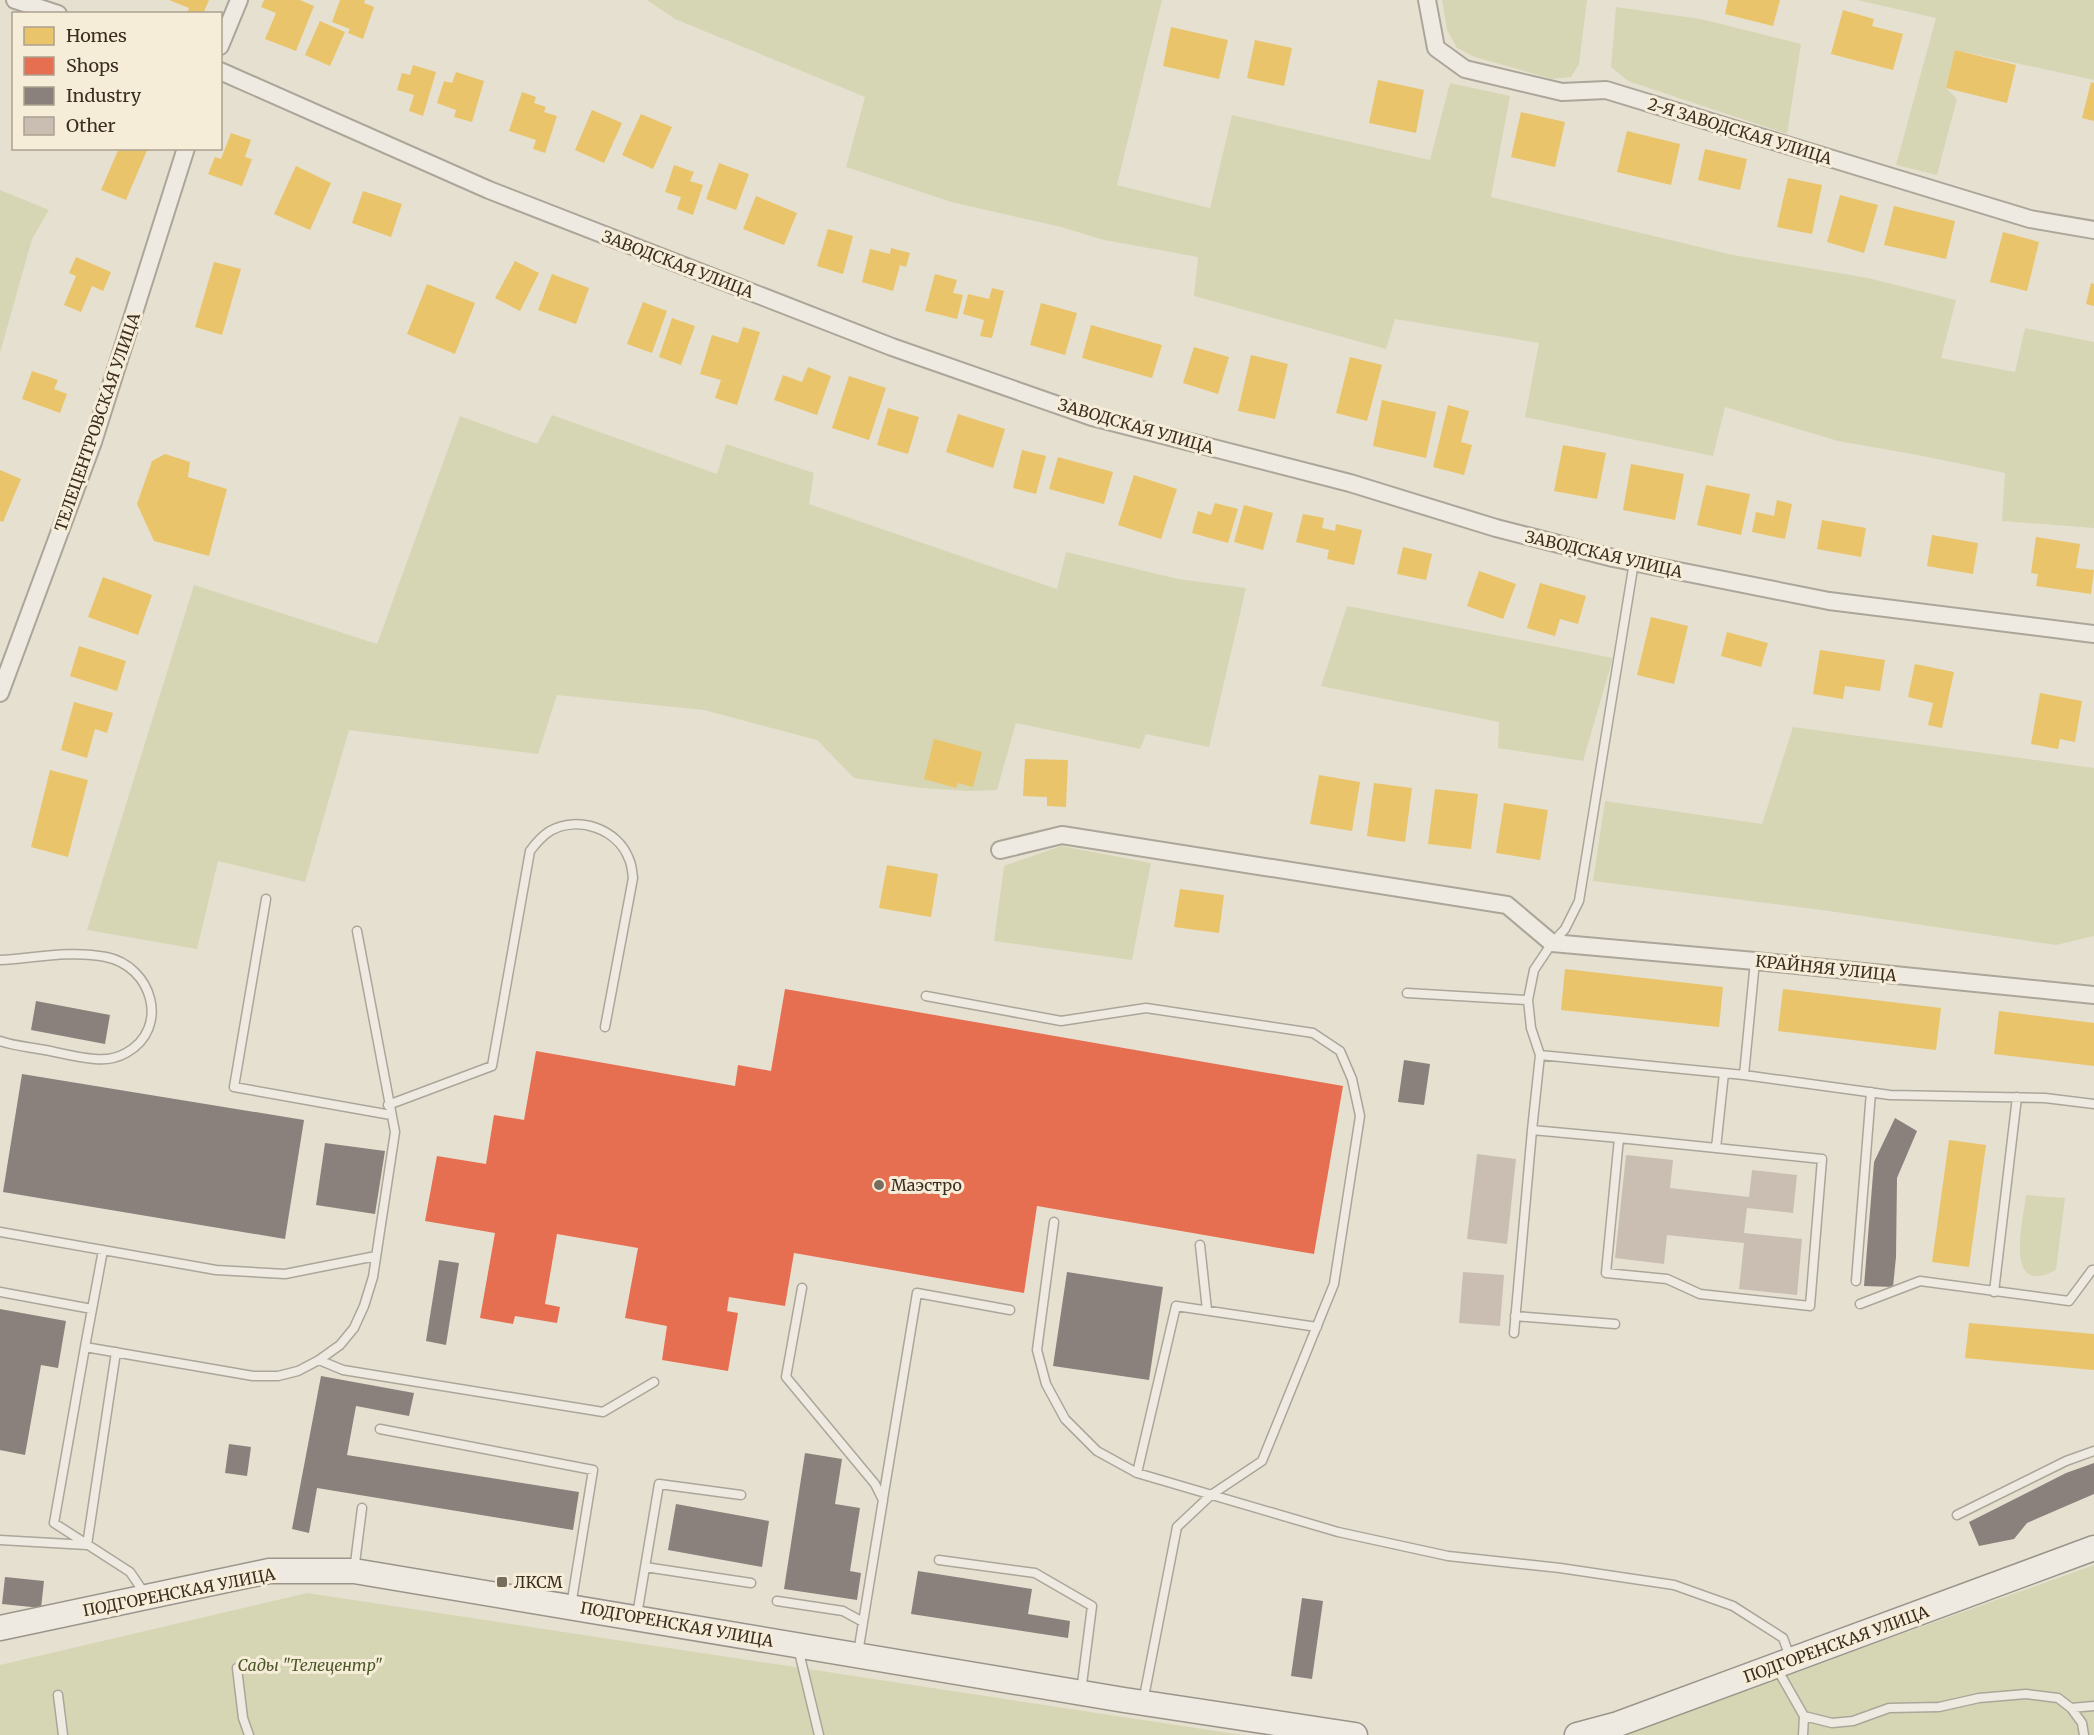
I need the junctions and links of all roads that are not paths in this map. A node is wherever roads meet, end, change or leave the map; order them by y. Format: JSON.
{"nodes":[{"id":1,"x":15,"y":0,"type":"edge"},
{"id":2,"x":239,"y":0,"type":"edge"},
{"id":3,"x":1427,"y":0,"type":"edge"},
{"id":4,"x":52,"y":12,"type":"edge"},
{"id":5,"x":222,"y":41,"type":"edge"},
{"id":6,"x":222,"y":72,"type":"edge"},
{"id":7,"x":185,"y":150,"type":"edge"},
{"id":8,"x":2094,"y":230,"type":"edge"},
{"id":9,"x":1634,"y":562,"type":"junction"},
{"id":10,"x":2094,"y":634,"type":"edge"},
{"id":11,"x":0,"y":693,"type":"edge"},
{"id":12,"x":1000,"y":850,"type":"dead end"},
{"id":13,"x":266,"y":899,"type":"dead end"},
{"id":14,"x":357,"y":931,"type":"dead end"},
{"id":15,"x":1555,"y":943,"type":"junction"},
{"id":16,"x":0,"y":960,"type":"edge"},
{"id":17,"x":1755,"y":961,"type":"junction"},
{"id":18,"x":1407,"y":993,"type":"dead end"},
{"id":19,"x":2094,"y":995,"type":"edge"},
{"id":20,"x":926,"y":996,"type":"dead end"},
{"id":21,"x":1528,"y":1000,"type":"junction"},
{"id":22,"x":605,"y":1027,"type":"dead end"},
{"id":23,"x":0,"y":1041,"type":"edge"},
{"id":24,"x":1540,"y":1055,"type":"junction"},
{"id":25,"x":1724,"y":1073,"type":"junction"},
{"id":26,"x":1744,"y":1075,"type":"junction"},
{"id":27,"x":1871,"y":1092,"type":"junction"},
{"id":28,"x":2017,"y":1097,"type":"junction"},
{"id":29,"x":2094,"y":1104,"type":"edge"},
{"id":30,"x":388,"y":1105,"type":"junction"},
{"id":31,"x":391,"y":1115,"type":"junction"},
{"id":32,"x":1532,"y":1130,"type":"junction"},
{"id":33,"x":1619,"y":1138,"type":"junction"},
{"id":34,"x":1716,"y":1148,"type":"junction"},
{"id":35,"x":1054,"y":1222,"type":"dead end"},
{"id":36,"x":0,"y":1232,"type":"edge"},
{"id":37,"x":1200,"y":1245,"type":"dead end"},
{"id":38,"x":103,"y":1250,"type":"junction"},
{"id":39,"x":376,"y":1256,"type":"junction"},
{"id":40,"x":2094,"y":1270,"type":"edge"},
{"id":41,"x":1856,"y":1281,"type":"dead end"},
{"id":42,"x":802,"y":1288,"type":"dead end"},
{"id":43,"x":0,"y":1292,"type":"edge"},
{"id":44,"x":1994,"y":1292,"type":"junction"},
{"id":45,"x":1860,"y":1304,"type":"dead end"},
{"id":46,"x":92,"y":1309,"type":"junction"},
{"id":47,"x":1010,"y":1310,"type":"dead end"},
{"id":48,"x":1207,"y":1310,"type":"junction"},
{"id":49,"x":1515,"y":1316,"type":"junction"},
{"id":50,"x":1615,"y":1324,"type":"dead end"},
{"id":51,"x":1317,"y":1327,"type":"junction"},
{"id":52,"x":1514,"y":1333,"type":"dead end"},
{"id":53,"x":85,"y":1347,"type":"junction"},
{"id":54,"x":116,"y":1352,"type":"junction"},
{"id":55,"x":319,"y":1360,"type":"junction"},
{"id":56,"x":654,"y":1382,"type":"dead end"},
{"id":57,"x":380,"y":1430,"type":"dead end"},
{"id":58,"x":2094,"y":1451,"type":"edge"},
{"id":59,"x":1137,"y":1473,"type":"junction"},
{"id":60,"x":741,"y":1495,"type":"dead end"},
{"id":61,"x":1211,"y":1495,"type":"junction"},
{"id":62,"x":883,"y":1500,"type":"junction"},
{"id":63,"x":362,"y":1509,"type":"dead end"},
{"id":64,"x":1957,"y":1515,"type":"dead end"},
{"id":65,"x":0,"y":1540,"type":"edge"},
{"id":66,"x":87,"y":1545,"type":"junction"},
{"id":67,"x":2094,"y":1548,"type":"edge"},
{"id":68,"x":939,"y":1560,"type":"dead end"},
{"id":69,"x":645,"y":1568,"type":"junction"},
{"id":70,"x":354,"y":1571,"type":"junction"},
{"id":71,"x":751,"y":1583,"type":"dead end"},
{"id":72,"x":148,"y":1598,"type":"junction"},
{"id":73,"x":777,"y":1601,"type":"dead end"},
{"id":74,"x":571,"y":1606,"type":"junction"},
{"id":75,"x":636,"y":1617,"type":"junction"},
{"id":76,"x":863,"y":1622,"type":"junction"},
{"id":77,"x":0,"y":1629,"type":"edge"},
{"id":78,"x":798,"y":1645,"type":"junction"},
{"id":79,"x":858,"y":1655,"type":"junction"},
{"id":80,"x":1784,"y":1664,"type":"junction"},
{"id":81,"x":237,"y":1668,"type":"dead end"},
{"id":82,"x":1081,"y":1693,"type":"junction"},
{"id":83,"x":58,"y":1695,"type":"dead end"},
{"id":84,"x":1143,"y":1703,"type":"junction"},
{"id":85,"x":2094,"y":1706,"type":"edge"},
{"id":86,"x":2071,"y":1708,"type":"junction"},
{"id":87,"x":1804,"y":1716,"type":"junction"},
{"id":88,"x":63,"y":1735,"type":"edge"},
{"id":89,"x":249,"y":1735,"type":"edge"},
{"id":90,"x":819,"y":1735,"type":"edge"},
{"id":91,"x":1355,"y":1735,"type":"edge"},
{"id":92,"x":1577,"y":1735,"type":"edge"},
{"id":93,"x":1803,"y":1735,"type":"edge"},
{"id":94,"x":2084,"y":1735,"type":"edge"}],
"edges":[{"from":1,"to":4,"type":"street"},
{"from":2,"to":5,"type":"street"},
{"from":3,"to":8,"type":"street","name":"2-Я ЗАВОДСКАЯ УЛИЦА"},
{"from":6,"to":9,"type":"street","name":"ЗАВОДСКАЯ УЛИЦА"},
{"from":7,"to":11,"type":"street","name":"ТЕЛЕЦЕНТРОВСКАЯ УЛИЦА"},
{"from":9,"to":10,"type":"street","name":"ЗАВОДСКАЯ УЛИЦА"},
{"from":9,"to":15,"type":"lane"},
{"from":12,"to":15,"type":"street"},
{"from":13,"to":31,"type":"lane"},
{"from":14,"to":30,"type":"lane"},
{"from":15,"to":17,"type":"street","name":"КРАЙНЯЯ УЛИЦА"},
{"from":15,"to":21,"type":"lane"},
{"from":16,"to":23,"type":"lane"},
{"from":17,"to":19,"type":"street","name":"КРАЙНЯЯ УЛИЦА"},
{"from":17,"to":26,"type":"lane"},
{"from":18,"to":21,"type":"lane"},
{"from":20,"to":51,"type":"lane"},
{"from":21,"to":24,"type":"lane"},
{"from":22,"to":30,"type":"lane"},
{"from":24,"to":25,"type":"lane"},
{"from":24,"to":32,"type":"lane"},
{"from":25,"to":26,"type":"lane"},
{"from":25,"to":34,"type":"lane"},
{"from":26,"to":27,"type":"lane"},
{"from":27,"to":28,"type":"lane"},
{"from":27,"to":41,"type":"lane"},
{"from":28,"to":29,"type":"lane"},
{"from":28,"to":44,"type":"lane"},
{"from":30,"to":31,"type":"lane"},
{"from":31,"to":39,"type":"lane"},
{"from":32,"to":33,"type":"lane"},
{"from":32,"to":49,"type":"lane"},
{"from":33,"to":34,"type":"lane"},
{"from":33,"to":34,"type":"lane"},
{"from":35,"to":59,"type":"lane"},
{"from":36,"to":38,"type":"lane"},
{"from":37,"to":48,"type":"lane"},
{"from":38,"to":39,"type":"lane"},
{"from":38,"to":46,"type":"lane"},
{"from":39,"to":55,"type":"lane"},
{"from":40,"to":44,"type":"lane"},
{"from":42,"to":62,"type":"lane"},
{"from":43,"to":46,"type":"lane"},
{"from":44,"to":45,"type":"lane"},
{"from":46,"to":53,"type":"lane"},
{"from":47,"to":62,"type":"lane"},
{"from":48,"to":51,"type":"lane"},
{"from":48,"to":59,"type":"lane"},
{"from":49,"to":50,"type":"lane"},
{"from":49,"to":52,"type":"lane"},
{"from":51,"to":61,"type":"lane"},
{"from":53,"to":54,"type":"lane"},
{"from":53,"to":66,"type":"lane"},
{"from":54,"to":55,"type":"lane"},
{"from":54,"to":66,"type":"lane"},
{"from":55,"to":56,"type":"lane"},
{"from":57,"to":74,"type":"lane"},
{"from":58,"to":64,"type":"lane"},
{"from":59,"to":61,"type":"lane"},
{"from":60,"to":69,"type":"lane"},
{"from":61,"to":80,"type":"lane"},
{"from":61,"to":84,"type":"lane"},
{"from":62,"to":76,"type":"lane"},
{"from":63,"to":70,"type":"lane"},
{"from":65,"to":66,"type":"lane"},
{"from":66,"to":72,"type":"lane"},
{"from":67,"to":80,"type":"street","name":"ПОДГОРЕНСКАЯ УЛИЦА"},
{"from":68,"to":82,"type":"lane"},
{"from":69,"to":71,"type":"lane"},
{"from":69,"to":75,"type":"lane"},
{"from":70,"to":72,"type":"street","name":"ПОДГОРЕНСКАЯ УЛИЦА"},
{"from":70,"to":74,"type":"street","name":"ПОДГОРЕНСКАЯ УЛИЦА"},
{"from":72,"to":77,"type":"street","name":"ПОДГОРЕНСКАЯ УЛИЦА"},
{"from":73,"to":76,"type":"lane"},
{"from":74,"to":75,"type":"street","name":"ПОДГОРЕНСКАЯ УЛИЦА"},
{"from":75,"to":78,"type":"street","name":"ПОДГОРЕНСКАЯ УЛИЦА"},
{"from":76,"to":79,"type":"lane"},
{"from":78,"to":79,"type":"street","name":"ПОДГОРЕНСКАЯ УЛИЦА"},
{"from":78,"to":90,"type":"lane"},
{"from":79,"to":82,"type":"street","name":"ПОДГОРЕНСКАЯ УЛИЦА"},
{"from":80,"to":87,"type":"lane"},
{"from":80,"to":92,"type":"street","name":"ПОДГОРЕНСКАЯ УЛИЦА"},
{"from":81,"to":89,"type":"lane"},
{"from":82,"to":84,"type":"street","name":"ПОДГОРЕНСКАЯ УЛИЦА"},
{"from":83,"to":88,"type":"lane"},
{"from":84,"to":91,"type":"street","name":"ПОДГОРЕНСКАЯ УЛИЦА"},
{"from":85,"to":86,"type":"lane"},
{"from":86,"to":87,"type":"lane"},
{"from":86,"to":94,"type":"lane"},
{"from":87,"to":93,"type":"lane"}]}
